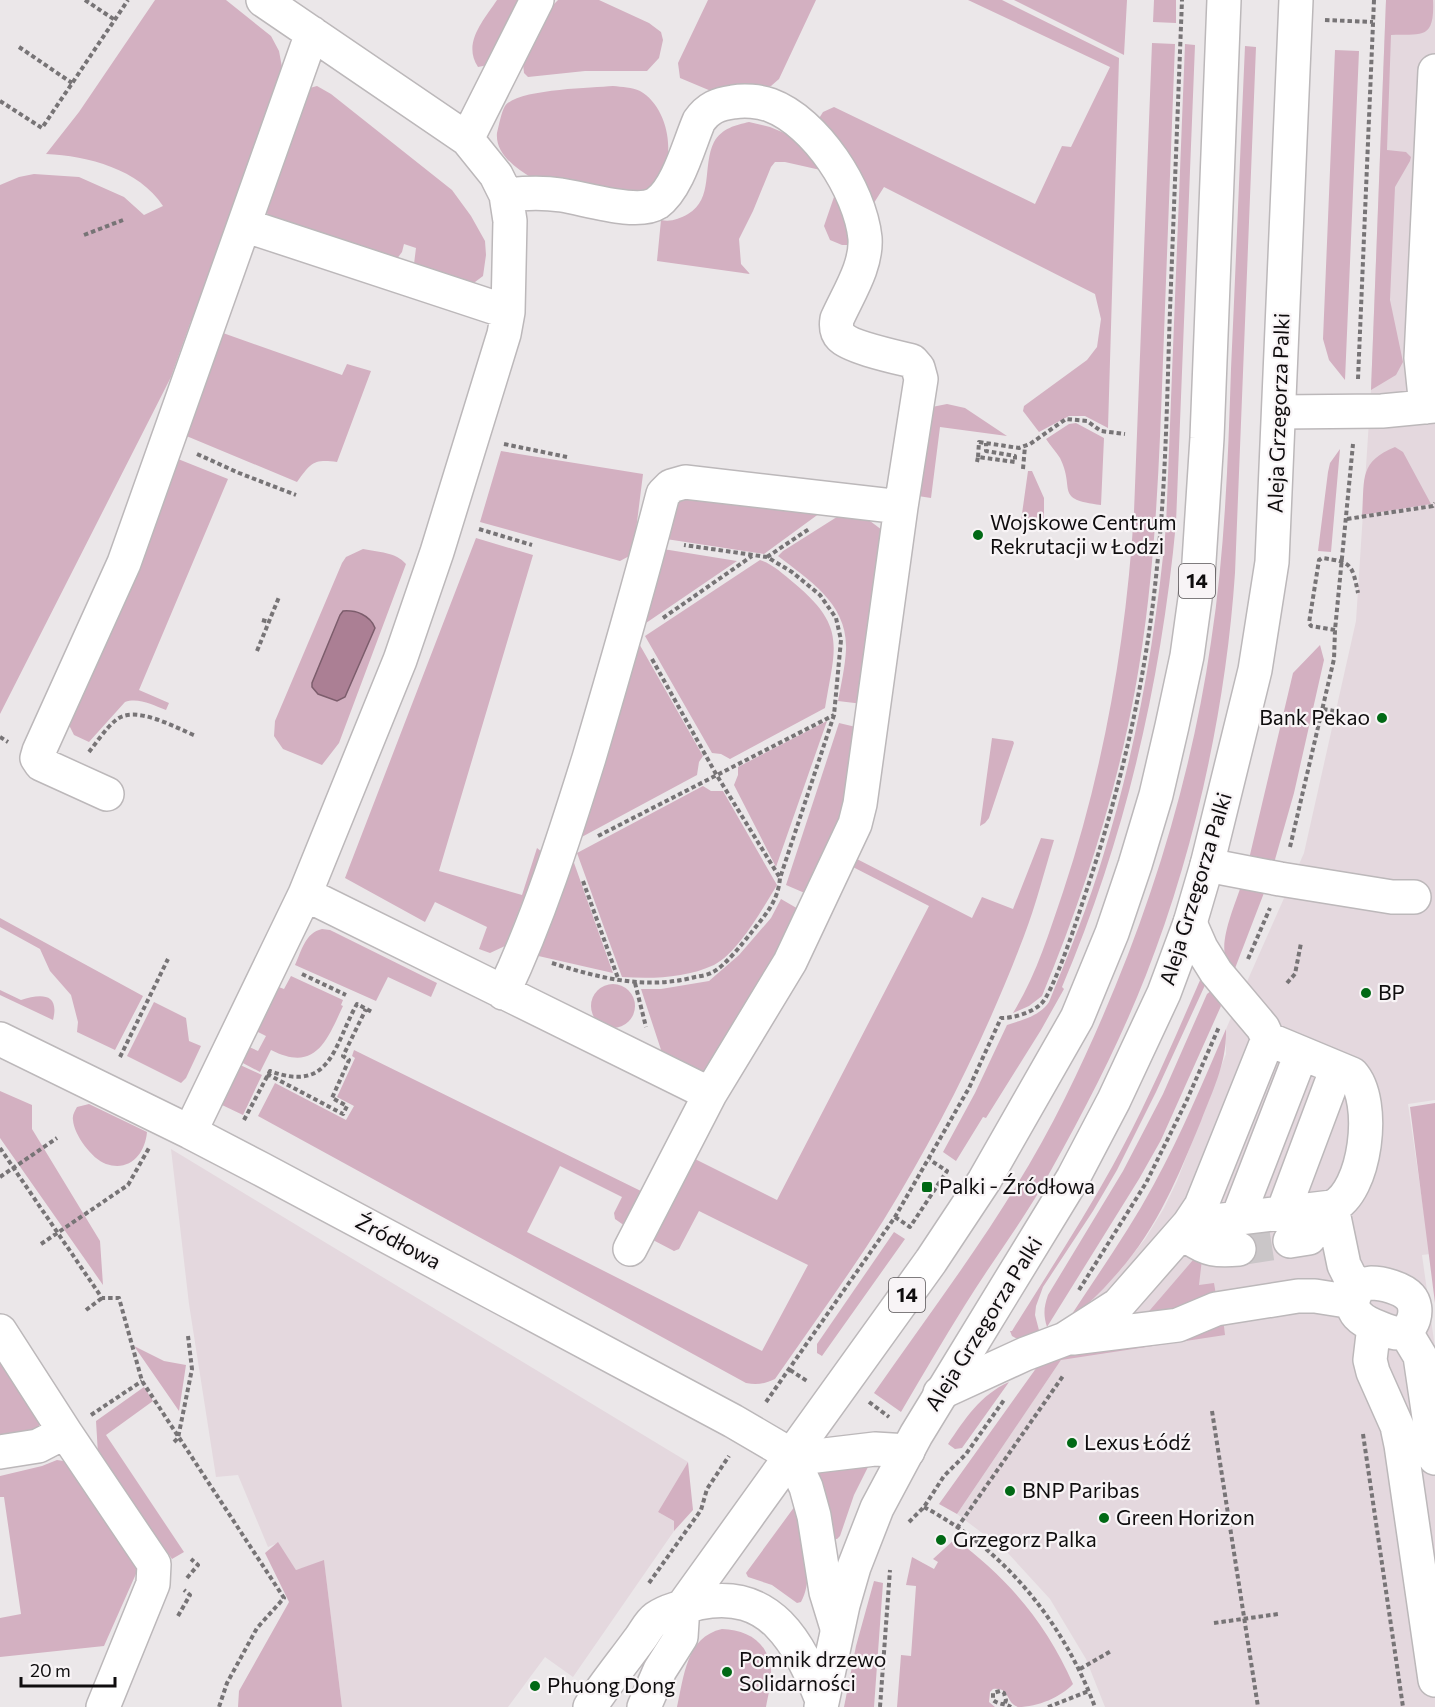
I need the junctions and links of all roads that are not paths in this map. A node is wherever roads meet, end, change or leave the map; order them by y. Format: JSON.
{"nodes":[{"id":1,"x":263,"y":0,"type":"edge"},
{"id":2,"x":537,"y":0,"type":"edge"},
{"id":3,"x":1224,"y":0,"type":"edge"},
{"id":4,"x":1296,"y":0,"type":"edge"},
{"id":5,"x":312,"y":33,"type":"junction"},
{"id":6,"x":1435,"y":71,"type":"edge"},
{"id":7,"x":467,"y":139,"type":"junction"},
{"id":8,"x":506,"y":195,"type":"junction"},
{"id":9,"x":244,"y":225,"type":"junction"},
{"id":10,"x":508,"y":312,"type":"junction"},
{"id":11,"x":1430,"y":407,"type":"edge"},
{"id":12,"x":1280,"y":412,"type":"junction"},
{"id":13,"x":901,"y":507,"type":"junction"},
{"id":14,"x":107,"y":794,"type":"dead end"},
{"id":15,"x":1207,"y":865,"type":"junction"},
{"id":16,"x":304,"y":894,"type":"junction"},
{"id":17,"x":1414,"y":897,"type":"dead end"},
{"id":18,"x":1190,"y":923,"type":"junction"},
{"id":19,"x":503,"y":993,"type":"junction"},
{"id":20,"x":0,"y":1039,"type":"edge"},
{"id":21,"x":1268,"y":1039,"type":"junction"},
{"id":22,"x":1301,"y":1054,"type":"junction"},
{"id":23,"x":1337,"y":1068,"type":"junction"},
{"id":24,"x":710,"y":1094,"type":"junction"},
{"id":25,"x":190,"y":1132,"type":"junction"},
{"id":26,"x":1332,"y":1207,"type":"junction"},
{"id":27,"x":1290,"y":1221,"type":"junction"},
{"id":28,"x":1189,"y":1224,"type":"junction"},
{"id":29,"x":1238,"y":1233,"type":"junction"},
{"id":30,"x":630,"y":1249,"type":"dead end"},
{"id":31,"x":1373,"y":1311,"type":"junction"},
{"id":32,"x":0,"y":1331,"type":"edge"},
{"id":33,"x":1065,"y":1339,"type":"junction"},
{"id":34,"x":940,"y":1393,"type":"junction"},
{"id":35,"x":65,"y":1432,"type":"junction"},
{"id":36,"x":908,"y":1451,"type":"junction"},
{"id":37,"x":0,"y":1452,"type":"edge"},
{"id":38,"x":791,"y":1455,"type":"junction"},
{"id":39,"x":1435,"y":1458,"type":"edge"},
{"id":40,"x":683,"y":1606,"type":"junction"},
{"id":41,"x":837,"y":1628,"type":"junction"},
{"id":42,"x":1435,"y":1680,"type":"edge"},
{"id":43,"x":821,"y":1704,"type":"edge"},
{"id":44,"x":103,"y":1707,"type":"edge"},
{"id":45,"x":590,"y":1707,"type":"edge"},
{"id":46,"x":644,"y":1707,"type":"edge"}],
"edges":[{"from":1,"to":5,"type":"main road"},
{"from":2,"to":7,"type":"main road"},
{"from":3,"to":38,"type":"main road","number":"14"},
{"from":4,"to":12,"type":"main road","name":"Aleja Grzegorza Palki"},
{"from":5,"to":7,"type":"main road"},
{"from":5,"to":9,"type":"main road"},
{"from":6,"to":11,"type":"main road"},
{"from":7,"to":8,"type":"main road"},
{"from":8,"to":10,"type":"main road"},
{"from":8,"to":13,"type":"main road"},
{"from":9,"to":10,"type":"main road"},
{"from":9,"to":14,"type":"main road"},
{"from":10,"to":16,"type":"main road"},
{"from":11,"to":12,"type":"main road"},
{"from":12,"to":15,"type":"main road","name":"Aleja Grzegorza Palki"},
{"from":13,"to":19,"type":"main road"},
{"from":13,"to":24,"type":"main road"},
{"from":15,"to":17,"type":"main road"},
{"from":15,"to":18,"type":"main road","name":"Aleja Grzegorza Palki"},
{"from":16,"to":19,"type":"main road"},
{"from":16,"to":25,"type":"main road"},
{"from":18,"to":21,"type":"main road"},
{"from":18,"to":34,"type":"main road","name":"Aleja Grzegorza Palki"},
{"from":19,"to":24,"type":"main road"},
{"from":20,"to":25,"type":"main road","name":"Źródłowa"},
{"from":21,"to":22,"type":"main road"},
{"from":21,"to":28,"type":"main road"},
{"from":22,"to":23,"type":"main road"},
{"from":22,"to":29,"type":"main road"},
{"from":23,"to":26,"type":"main road"},
{"from":23,"to":27,"type":"main road"},
{"from":24,"to":30,"type":"main road"},
{"from":25,"to":38,"type":"main road","name":"Źródłowa"},
{"from":26,"to":27,"type":"main road"},
{"from":26,"to":31,"type":"main road"},
{"from":27,"to":29,"type":"main road"},
{"from":28,"to":29,"type":"main road"},
{"from":28,"to":33,"type":"main road"},
{"from":31,"to":33,"type":"main road"},
{"from":31,"to":39,"type":"main road"},
{"from":31,"to":42,"type":"main road"},
{"from":32,"to":35,"type":"main road"},
{"from":33,"to":34,"type":"main road"},
{"from":34,"to":36,"type":"main road","name":"Aleja Grzegorza Palki"},
{"from":35,"to":37,"type":"main road"},
{"from":35,"to":44,"type":"main road"},
{"from":36,"to":38,"type":"main road"},
{"from":36,"to":41,"type":"main road","name":"Aleja Grzegorza Palki"},
{"from":38,"to":40,"type":"main road","number":"14"},
{"from":38,"to":41,"type":"main road"},
{"from":40,"to":43,"type":"main road"},
{"from":40,"to":45,"type":"main road"},
{"from":40,"to":46,"type":"main road"},
{"from":41,"to":43,"type":"main road","name":"Aleja Grzegorza Palki"}]}
